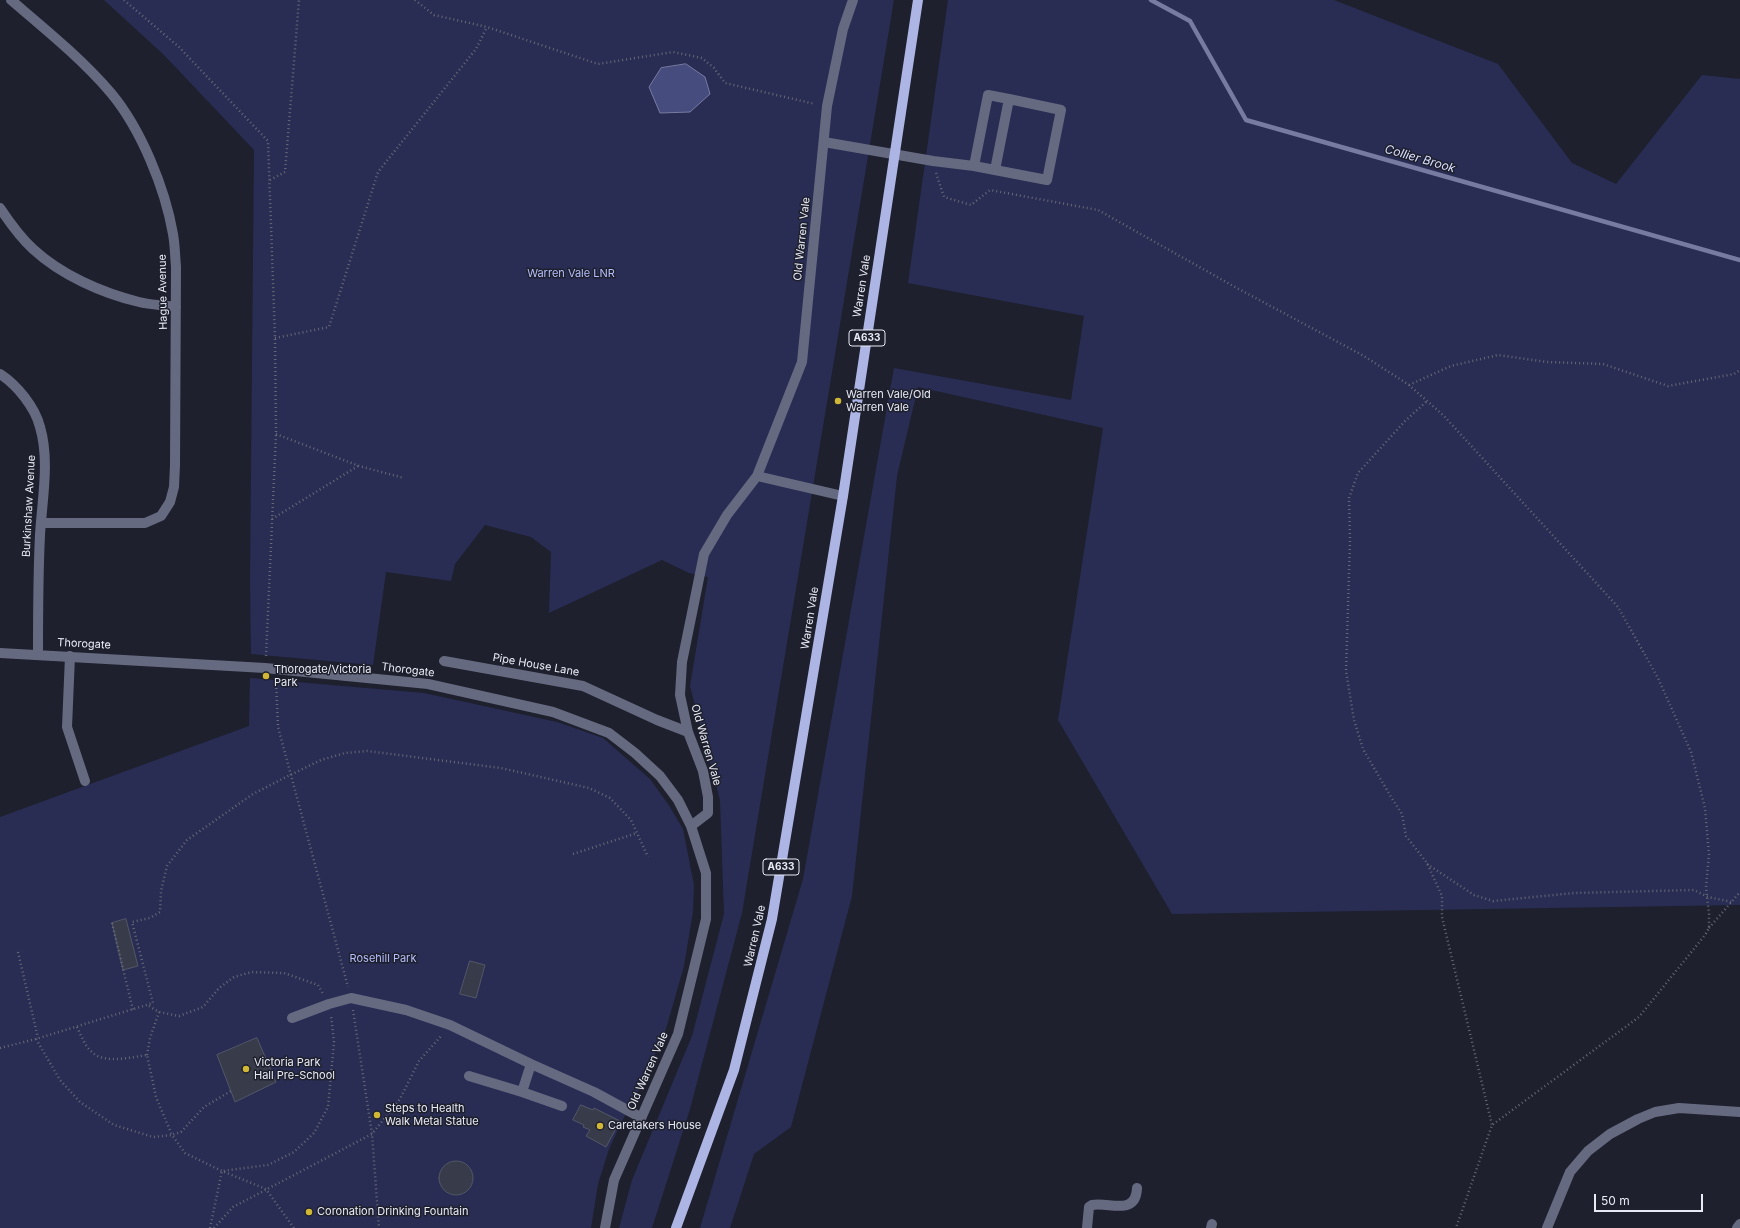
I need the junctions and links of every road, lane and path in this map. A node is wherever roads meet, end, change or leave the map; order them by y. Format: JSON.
{"nodes":[{"id":1,"x":11,"y":0,"type":"edge"},
{"id":2,"x":124,"y":0,"type":"edge"},
{"id":3,"x":299,"y":0,"type":"edge"},
{"id":4,"x":415,"y":0,"type":"edge"},
{"id":5,"x":853,"y":0,"type":"edge"},
{"id":6,"x":918,"y":0,"type":"edge"},
{"id":7,"x":487,"y":27,"type":"junction"},
{"id":8,"x":1009,"y":100,"type":"junction"},
{"id":9,"x":828,"y":106,"type":"junction"},
{"id":10,"x":824,"y":142,"type":"junction"},
{"id":11,"x":933,"y":161,"type":"junction"},
{"id":12,"x":974,"y":166,"type":"junction"},
{"id":13,"x":995,"y":170,"type":"junction"},
{"id":14,"x":270,"y":180,"type":"junction"},
{"id":15,"x":0,"y":208,"type":"edge"},
{"id":16,"x":176,"y":306,"type":"junction"},
{"id":17,"x":275,"y":338,"type":"junction"},
{"id":18,"x":1740,"y":370,"type":"edge"},
{"id":19,"x":0,"y":374,"type":"edge"},
{"id":20,"x":1409,"y":385,"type":"junction"},
{"id":21,"x":1426,"y":402,"type":"junction"},
{"id":22,"x":276,"y":434,"type":"junction"},
{"id":23,"x":359,"y":466,"type":"junction"},
{"id":24,"x":758,"y":476,"type":"junction"},
{"id":25,"x":404,"y":478,"type":"dead end"},
{"id":26,"x":843,"y":496,"type":"junction"},
{"id":27,"x":272,"y":519,"type":"junction"},
{"id":28,"x":41,"y":523,"type":"junction"},
{"id":29,"x":0,"y":652,"type":"edge"},
{"id":30,"x":38,"y":654,"type":"junction"},
{"id":31,"x":70,"y":656,"type":"junction"},
{"id":32,"x":444,"y":661,"type":"dead end"},
{"id":33,"x":265,"y":668,"type":"junction"},
{"id":34,"x":276,"y":669,"type":"junction"},
{"id":35,"x":688,"y":732,"type":"junction"},
{"id":36,"x":290,"y":775,"type":"junction"},
{"id":37,"x":85,"y":781,"type":"dead end"},
{"id":38,"x":691,"y":826,"type":"junction"},
{"id":39,"x":637,"y":833,"type":"junction"},
{"id":40,"x":573,"y":854,"type":"dead end"},
{"id":41,"x":648,"y":857,"type":"dead end"},
{"id":42,"x":1427,"y":863,"type":"junction"},
{"id":43,"x":1740,"y":892,"type":"edge"},
{"id":44,"x":1708,"y":897,"type":"junction"},
{"id":45,"x":1732,"y":902,"type":"junction"},
{"id":46,"x":112,"y":923,"type":"dead end"},
{"id":47,"x":1709,"y":928,"type":"junction"},
{"id":48,"x":18,"y":952,"type":"dead end"},
{"id":49,"x":351,"y":998,"type":"junction"},
{"id":50,"x":329,"y":1004,"type":"junction"},
{"id":51,"x":148,"y":1006,"type":"junction"},
{"id":52,"x":133,"y":1010,"type":"junction"},
{"id":53,"x":159,"y":1012,"type":"junction"},
{"id":54,"x":292,"y":1018,"type":"dead end"},
{"id":55,"x":450,"y":1025,"type":"junction"},
{"id":56,"x":77,"y":1027,"type":"junction"},
{"id":57,"x":37,"y":1039,"type":"junction"},
{"id":58,"x":0,"y":1048,"type":"edge"},
{"id":59,"x":147,"y":1055,"type":"junction"},
{"id":60,"x":531,"y":1064,"type":"junction"},
{"id":61,"x":469,"y":1076,"type":"dead end"},
{"id":62,"x":231,"y":1091,"type":"dead end"},
{"id":63,"x":522,"y":1092,"type":"junction"},
{"id":64,"x":562,"y":1106,"type":"dead end"},
{"id":65,"x":1740,"y":1112,"type":"edge"},
{"id":66,"x":640,"y":1116,"type":"junction"},
{"id":67,"x":1492,"y":1125,"type":"junction"},
{"id":68,"x":372,"y":1134,"type":"junction"},
{"id":69,"x":172,"y":1135,"type":"junction"},
{"id":70,"x":222,"y":1171,"type":"junction"},
{"id":71,"x":1137,"y":1188,"type":"dead end"},
{"id":72,"x":266,"y":1189,"type":"junction"},
{"id":73,"x":1740,"y":1224,"type":"edge"},
{"id":74,"x":210,"y":1228,"type":"edge"},
{"id":75,"x":214,"y":1228,"type":"edge"},
{"id":76,"x":294,"y":1228,"type":"edge"},
{"id":77,"x":379,"y":1228,"type":"edge"},
{"id":78,"x":605,"y":1228,"type":"edge"},
{"id":79,"x":676,"y":1228,"type":"edge"},
{"id":80,"x":1087,"y":1228,"type":"edge"},
{"id":81,"x":1456,"y":1228,"type":"edge"},
{"id":82,"x":1547,"y":1228,"type":"edge"},
{"id":83,"x":1737,"y":1228,"type":"edge"}],
"edges":[{"from":1,"to":16,"type":"street","name":"Hague Avenue"},
{"from":2,"to":14,"type":"path"},
{"from":3,"to":14,"type":"path"},
{"from":4,"to":7,"type":"path"},
{"from":5,"to":9,"type":"street","name":"Old Warren Vale"},
{"from":6,"to":26,"type":"main road","name":"Warren Vale","number":"A633"},
{"from":7,"to":9,"type":"path"},
{"from":7,"to":17,"type":"path"},
{"from":8,"to":12,"type":"street"},
{"from":8,"to":13,"type":"street"},
{"from":8,"to":13,"type":"street"},
{"from":9,"to":10,"type":"street","name":"Old Warren Vale"},
{"from":10,"to":11,"type":"street"},
{"from":10,"to":24,"type":"street","name":"Old Warren Vale"},
{"from":11,"to":12,"type":"street"},
{"from":11,"to":20,"type":"path"},
{"from":12,"to":13,"type":"street"},
{"from":14,"to":17,"type":"path"},
{"from":15,"to":16,"type":"street"},
{"from":16,"to":28,"type":"street","name":"Hague Avenue"},
{"from":17,"to":22,"type":"path"},
{"from":18,"to":20,"type":"path"},
{"from":19,"to":28,"type":"street","name":"Burkinshaw Avenue"},
{"from":20,"to":21,"type":"path"},
{"from":21,"to":42,"type":"path"},
{"from":21,"to":44,"type":"path"},
{"from":22,"to":23,"type":"path"},
{"from":22,"to":27,"type":"path"},
{"from":23,"to":25,"type":"path"},
{"from":23,"to":27,"type":"path"},
{"from":24,"to":26,"type":"street"},
{"from":24,"to":35,"type":"street","name":"Old Warren Vale"},
{"from":26,"to":79,"type":"main road","name":"Warren Vale","number":"A633"},
{"from":27,"to":33,"type":"path"},
{"from":28,"to":30,"type":"street","name":"Burkinshaw Avenue"},
{"from":29,"to":30,"type":"street","name":"Thorogate"},
{"from":30,"to":31,"type":"street","name":"Thorogate"},
{"from":31,"to":33,"type":"street","name":"Thorogate"},
{"from":31,"to":37,"type":"street"},
{"from":32,"to":35,"type":"street","name":"Pipe House Lane"},
{"from":33,"to":34,"type":"street","name":"Thorogate"},
{"from":34,"to":36,"type":"path"},
{"from":34,"to":38,"type":"street","name":"Thorogate"},
{"from":35,"to":38,"type":"street","name":"Old Warren Vale"},
{"from":36,"to":39,"type":"path"},
{"from":36,"to":49,"type":"path"},
{"from":36,"to":51,"type":"path"},
{"from":38,"to":66,"type":"street","name":"Old Warren Vale"},
{"from":39,"to":40,"type":"path"},
{"from":39,"to":41,"type":"path"},
{"from":42,"to":44,"type":"path"},
{"from":42,"to":67,"type":"path"},
{"from":43,"to":45,"type":"path"},
{"from":44,"to":45,"type":"path"},
{"from":44,"to":47,"type":"path"},
{"from":45,"to":47,"type":"path"},
{"from":46,"to":52,"type":"path"},
{"from":47,"to":67,"type":"path"},
{"from":48,"to":57,"type":"path"},
{"from":49,"to":50,"type":"street"},
{"from":49,"to":55,"type":"street"},
{"from":49,"to":68,"type":"path"},
{"from":50,"to":53,"type":"path"},
{"from":50,"to":54,"type":"street"},
{"from":50,"to":70,"type":"path"},
{"from":51,"to":52,"type":"path"},
{"from":51,"to":53,"type":"path"},
{"from":52,"to":56,"type":"path"},
{"from":53,"to":59,"type":"path"},
{"from":55,"to":60,"type":"street"},
{"from":55,"to":68,"type":"path"},
{"from":56,"to":57,"type":"path"},
{"from":56,"to":59,"type":"path"},
{"from":57,"to":58,"type":"path"},
{"from":57,"to":69,"type":"path"},
{"from":59,"to":69,"type":"path"},
{"from":60,"to":63,"type":"street"},
{"from":60,"to":66,"type":"street"},
{"from":61,"to":63,"type":"street"},
{"from":62,"to":69,"type":"path"},
{"from":63,"to":64,"type":"street"},
{"from":65,"to":82,"type":"street"},
{"from":66,"to":78,"type":"street","name":"Old Warren Vale"},
{"from":67,"to":81,"type":"path"},
{"from":68,"to":72,"type":"path"},
{"from":68,"to":77,"type":"path"},
{"from":69,"to":70,"type":"path"},
{"from":70,"to":72,"type":"path"},
{"from":70,"to":74,"type":"path"},
{"from":71,"to":80,"type":"street"},
{"from":72,"to":75,"type":"path"},
{"from":72,"to":76,"type":"path"},
{"from":73,"to":83,"type":"street"}]}
